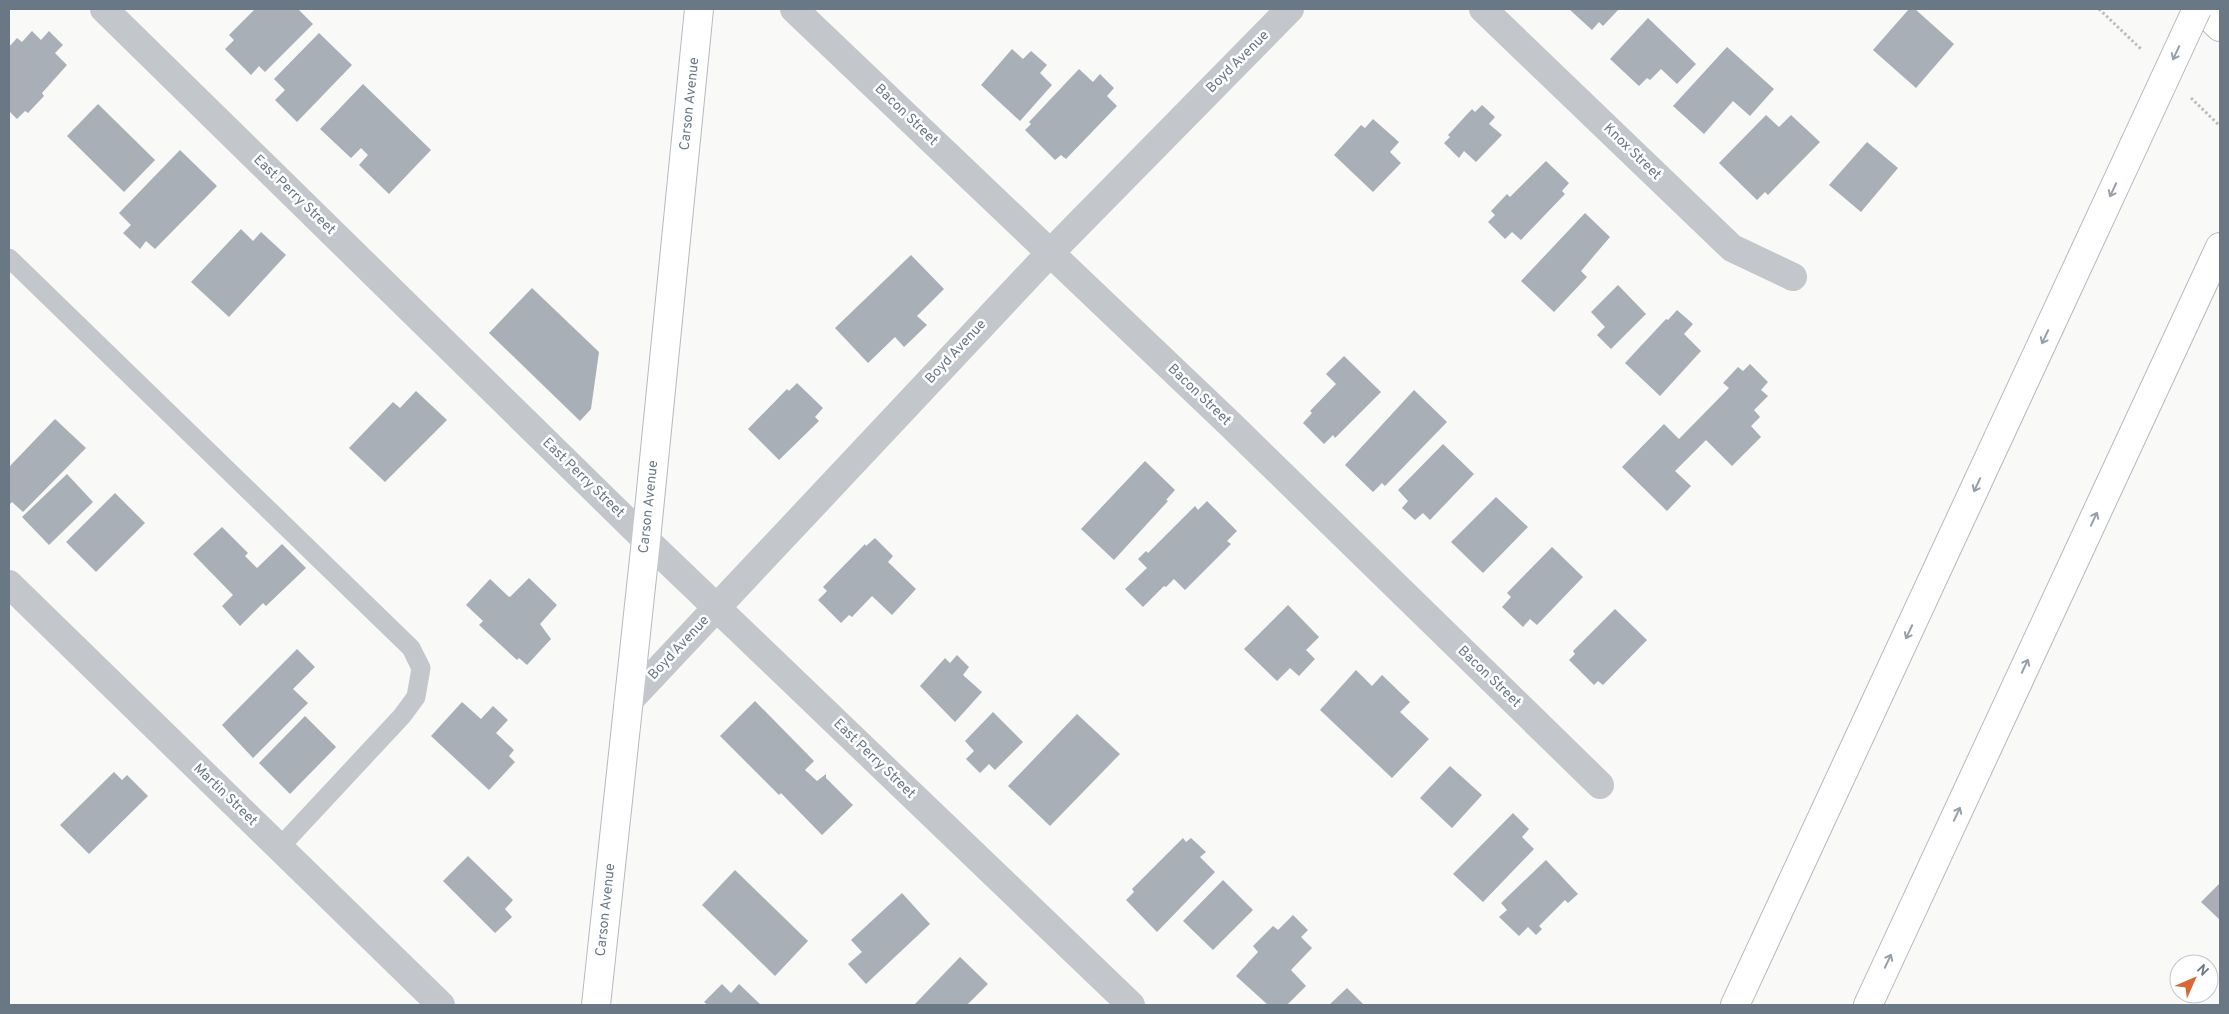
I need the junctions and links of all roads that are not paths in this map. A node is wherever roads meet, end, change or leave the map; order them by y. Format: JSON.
{"nodes":[{"id":1,"x":104,"y":9,"type":"edge"},
{"id":2,"x":699,"y":9,"type":"edge"},
{"id":3,"x":794,"y":9,"type":"edge"},
{"id":4,"x":1290,"y":9,"type":"edge"},
{"id":5,"x":1483,"y":9,"type":"edge"},
{"id":6,"x":2199,"y":9,"type":"edge"},
{"id":7,"x":2220,"y":28,"type":"edge"},
{"id":8,"x":2220,"y":247,"type":"edge"},
{"id":9,"x":1050,"y":253,"type":"junction"},
{"id":10,"x":9,"y":258,"type":"edge"},
{"id":11,"x":1793,"y":277,"type":"dead end"},
{"id":12,"x":646,"y":540,"type":"junction"},
{"id":13,"x":9,"y":584,"type":"edge"},
{"id":14,"x":716,"y":608,"type":"junction"},
{"id":15,"x":628,"y":702,"type":"junction"},
{"id":16,"x":1600,"y":785,"type":"dead end"},
{"id":17,"x":279,"y":848,"type":"junction"},
{"id":18,"x":441,"y":1005,"type":"edge"},
{"id":19,"x":596,"y":1005,"type":"edge"},
{"id":20,"x":1131,"y":1005,"type":"edge"},
{"id":21,"x":1735,"y":1005,"type":"edge"},
{"id":22,"x":1868,"y":1005,"type":"edge"}],
"edges":[{"from":1,"to":12,"type":"street","name":"East Perry Street"},
{"from":2,"to":12,"type":"main road","name":"Carson Avenue"},
{"from":3,"to":9,"type":"street","name":"Bacon Street"},
{"from":4,"to":9,"type":"street","name":"Boyd Avenue"},
{"from":5,"to":11,"type":"street","name":"Knox Street"},
{"from":6,"to":7,"type":"main road"},
{"from":6,"to":21,"type":"main road","one_way":true,"bridge":true},
{"from":22,"to":8,"type":"main road","one_way":true},
{"from":9,"to":14,"type":"street","name":"Boyd Avenue"},
{"from":9,"to":16,"type":"street","name":"Bacon Street"},
{"from":10,"to":17,"type":"lane"},
{"from":12,"to":14,"type":"street","name":"East Perry Street"},
{"from":12,"to":15,"type":"main road","name":"Carson Avenue"},
{"from":13,"to":17,"type":"street","name":"Martin Street"},
{"from":14,"to":15,"type":"street","name":"Boyd Avenue"},
{"from":14,"to":20,"type":"street","name":"East Perry Street"},
{"from":15,"to":19,"type":"main road","name":"Carson Avenue"},
{"from":17,"to":18,"type":"street","name":"Martin Street"}]}
